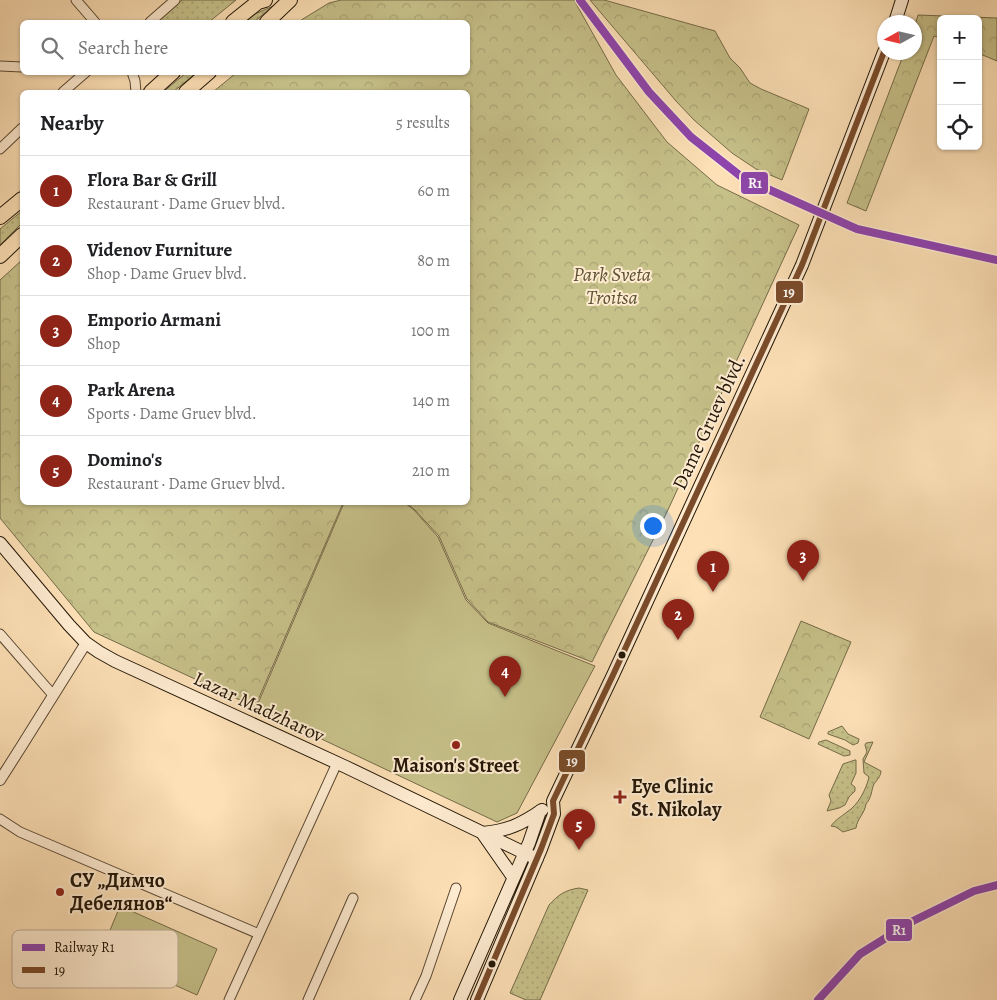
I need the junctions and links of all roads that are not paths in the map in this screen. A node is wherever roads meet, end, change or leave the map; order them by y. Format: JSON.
{"nodes":[{"id":1,"x":76,"y":0,"type":"edge"},
{"id":2,"x":175,"y":0,"type":"edge"},
{"id":3,"x":290,"y":0,"type":"edge"},
{"id":4,"x":902,"y":0,"type":"edge"},
{"id":5,"x":261,"y":1,"type":"edge"},
{"id":6,"x":897,"y":15,"type":"edge"},
{"id":7,"x":93,"y":20,"type":"edge"},
{"id":8,"x":152,"y":20,"type":"edge"},
{"id":9,"x":236,"y":20,"type":"edge"},
{"id":10,"x":269,"y":20,"type":"edge"},
{"id":11,"x":881,"y":60,"type":"edge"},
{"id":12,"x":0,"y":66,"type":"edge"},
{"id":13,"x":20,"y":67,"type":"edge"},
{"id":14,"x":83,"y":75,"type":"edge"},
{"id":15,"x":133,"y":75,"type":"edge"},
{"id":16,"x":170,"y":75,"type":"edge"},
{"id":17,"x":206,"y":75,"type":"edge"},
{"id":18,"x":65,"y":90,"type":"edge"},
{"id":19,"x":136,"y":90,"type":"edge"},
{"id":20,"x":153,"y":90,"type":"edge"},
{"id":21,"x":188,"y":90,"type":"edge"},
{"id":22,"x":20,"y":130,"type":"edge"},
{"id":23,"x":0,"y":149,"type":"edge"},
{"id":24,"x":20,"y":201,"type":"edge"},
{"id":25,"x":0,"y":217,"type":"edge"},
{"id":26,"x":20,"y":237,"type":"edge"},
{"id":27,"x":0,"y":256,"type":"edge"},
{"id":28,"x":0,"y":543,"type":"edge"},
{"id":29,"x":0,"y":634,"type":"edge"},
{"id":30,"x":86,"y":642,"type":"junction"},
{"id":31,"x":53,"y":695,"type":"junction"},
{"id":32,"x":337,"y":763,"type":"junction"},
{"id":33,"x":0,"y":780,"type":"edge"},
{"id":34,"x":554,"y":801,"type":"junction"},
{"id":35,"x":540,"y":811,"type":"junction"},
{"id":36,"x":0,"y":819,"type":"edge"},
{"id":37,"x":482,"y":833,"type":"junction"},
{"id":38,"x":525,"y":852,"type":"junction"},
{"id":39,"x":537,"y":858,"type":"junction"},
{"id":40,"x":513,"y":877,"type":"junction"},
{"id":41,"x":456,"y":888,"type":"dead end"},
{"id":42,"x":353,"y":898,"type":"dead end"},
{"id":43,"x":259,"y":934,"type":"junction"},
{"id":44,"x":229,"y":1000,"type":"edge"},
{"id":45,"x":308,"y":1000,"type":"edge"},
{"id":46,"x":415,"y":1000,"type":"edge"},
{"id":47,"x":460,"y":1000,"type":"edge"},
{"id":48,"x":477,"y":1000,"type":"edge"}],
"edges":[{"from":1,"to":7,"type":"street"},
{"from":2,"to":8,"type":"street"},
{"from":3,"to":10,"type":"main road"},
{"from":4,"to":6,"type":"main road"},
{"from":5,"to":9,"type":"main road"},
{"from":11,"to":34,"type":"main road","name":"Dame Gruev blvd."},
{"from":12,"to":13,"type":"street"},
{"from":14,"to":18,"type":"street"},
{"from":15,"to":19,"type":"street"},
{"from":16,"to":20,"type":"main road"},
{"from":17,"to":21,"type":"main road"},
{"from":22,"to":23,"type":"street"},
{"from":24,"to":25,"type":"main road"},
{"from":26,"to":27,"type":"main road"},
{"from":28,"to":30,"type":"main road","name":"Lazar Madzharov"},
{"from":29,"to":31,"type":"street"},
{"from":30,"to":31,"type":"street"},
{"from":30,"to":32,"type":"main road","name":"Lazar Madzharov"},
{"from":31,"to":33,"type":"street"},
{"from":32,"to":37,"type":"main road","name":"Lazar Madzharov"},
{"from":32,"to":43,"type":"street"},
{"from":34,"to":35,"type":"main road","name":"Dame Gruev blvd."},
{"from":34,"to":39,"type":"main road","name":"Dame Gruev blvd."},
{"from":35,"to":37,"type":"main road","name":"Dame Gruev blvd."},
{"from":35,"to":38,"type":"main road"},
{"from":36,"to":43,"type":"street"},
{"from":37,"to":38,"type":"main road","name":"Lazar Madzharov"},
{"from":37,"to":40,"type":"main road"},
{"from":38,"to":39,"type":"main road","name":"Lazar Madzharov"},
{"from":38,"to":40,"type":"main road"},
{"from":39,"to":48,"type":"main road","name":"Dame Gruev blvd."},
{"from":40,"to":47,"type":"main road"},
{"from":41,"to":46,"type":"street"},
{"from":42,"to":45,"type":"street"},
{"from":43,"to":44,"type":"street"}]}
